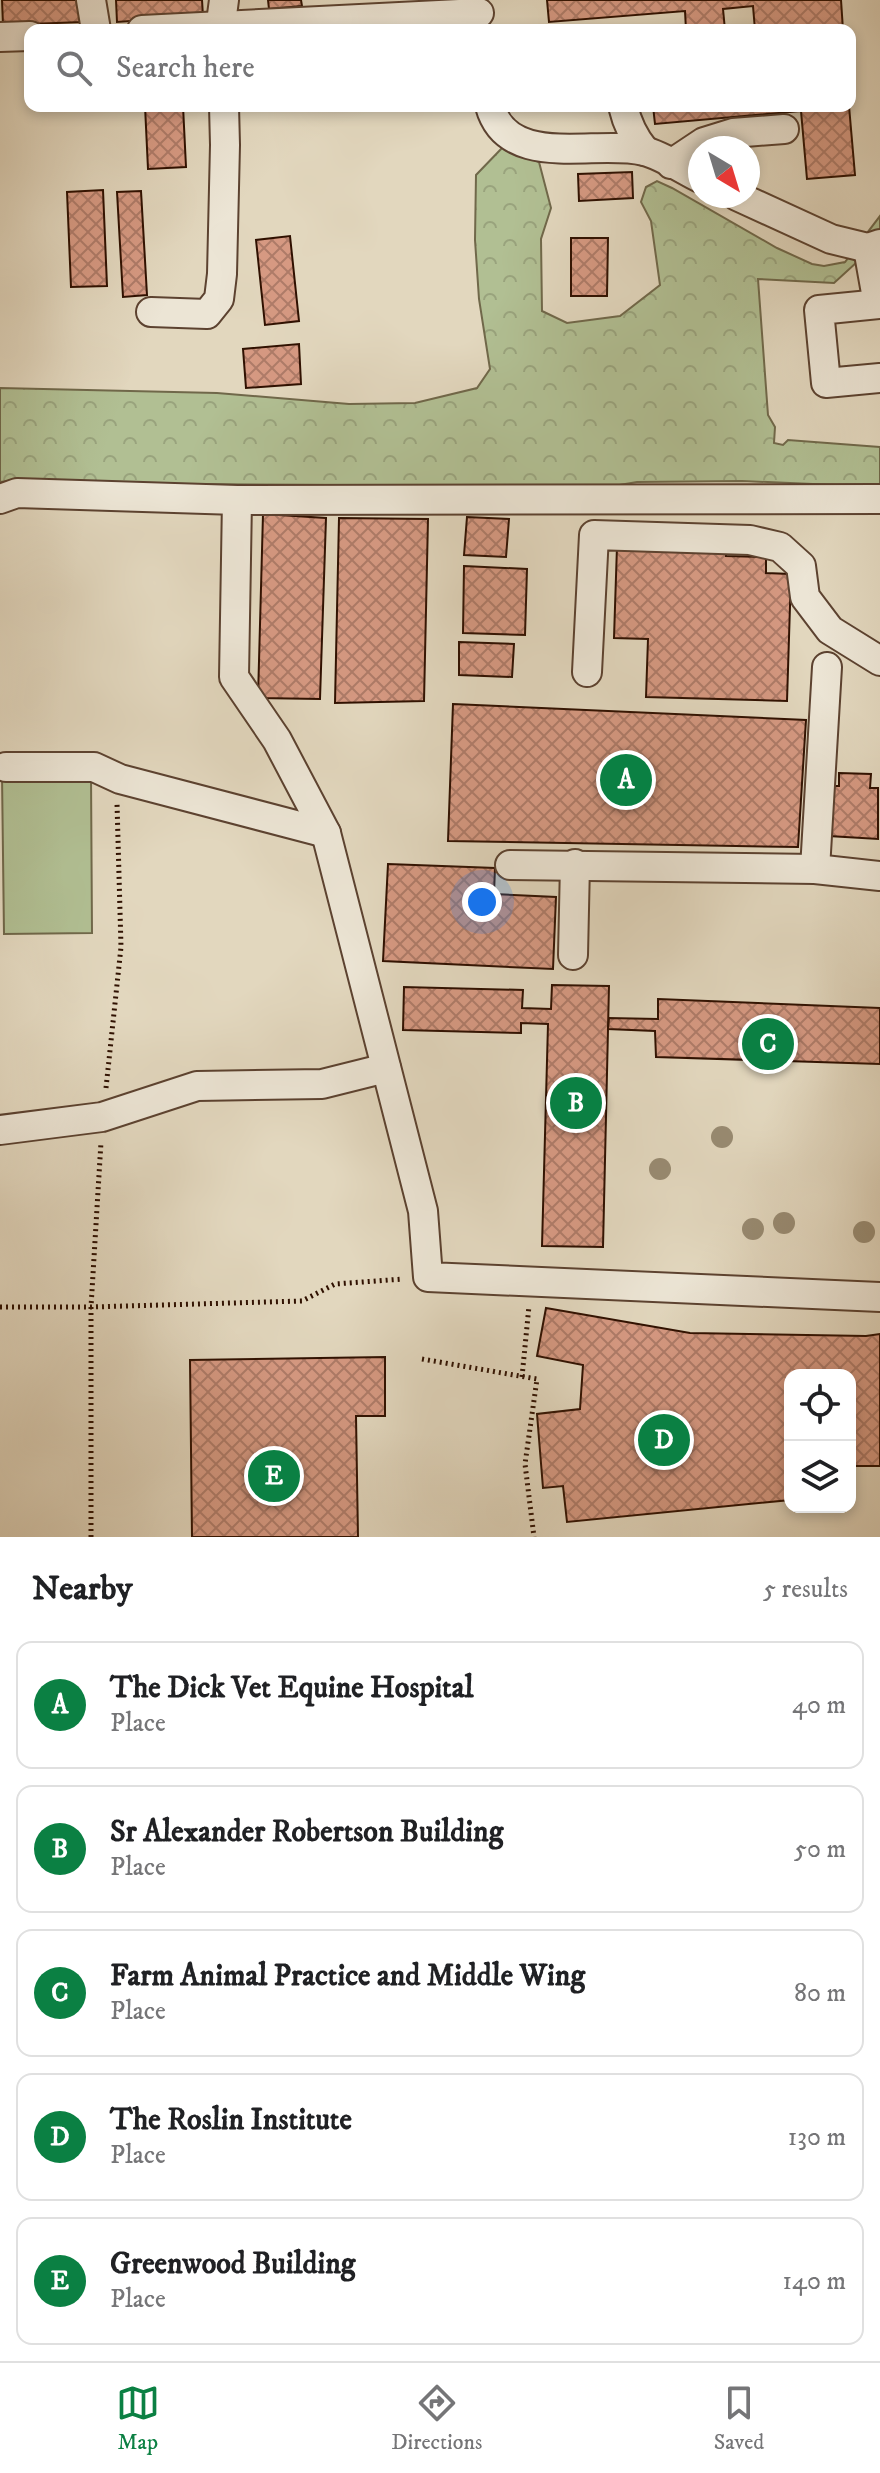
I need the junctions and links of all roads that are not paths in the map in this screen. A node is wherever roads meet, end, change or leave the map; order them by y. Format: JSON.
{"nodes":[{"id":1,"x":91,"y":0,"type":"edge"},
{"id":2,"x":479,"y":14,"type":"edge"},
{"id":3,"x":221,"y":19,"type":"edge"},
{"id":4,"x":95,"y":24,"type":"edge"},
{"id":5,"x":185,"y":24,"type":"edge"},
{"id":6,"x":24,"y":36,"type":"edge"},
{"id":7,"x":0,"y":37,"type":"edge"},
{"id":8,"x":224,"y":112,"type":"edge"},
{"id":9,"x":492,"y":112,"type":"edge"},
{"id":10,"x":624,"y":112,"type":"edge"},
{"id":11,"x":784,"y":129,"type":"dead end"},
{"id":12,"x":645,"y":151,"type":"junction"},
{"id":13,"x":671,"y":164,"type":"junction"},
{"id":14,"x":688,"y":172,"type":"edge"},
{"id":15,"x":760,"y":207,"type":"edge"},
{"id":16,"x":874,"y":246,"type":"edge"},
{"id":17,"x":879,"y":304,"type":"edge"},
{"id":18,"x":151,"y":312,"type":"dead end"},
{"id":19,"x":880,"y":378,"type":"edge"},
{"id":20,"x":0,"y":499,"type":"edge"},
{"id":21,"x":880,"y":499,"type":"edge"},
{"id":22,"x":237,"y":500,"type":"junction"},
{"id":23,"x":880,"y":661,"type":"edge"},
{"id":24,"x":827,"y":667,"type":"dead end"},
{"id":25,"x":587,"y":672,"type":"dead end"},
{"id":26,"x":6,"y":767,"type":"dead end"},
{"id":27,"x":326,"y":833,"type":"junction"},
{"id":28,"x":575,"y":864,"type":"junction"},
{"id":29,"x":510,"y":865,"type":"dead end"},
{"id":30,"x":815,"y":869,"type":"junction"},
{"id":31,"x":880,"y":876,"type":"edge"},
{"id":32,"x":573,"y":955,"type":"dead end"},
{"id":33,"x":386,"y":1068,"type":"junction"},
{"id":34,"x":0,"y":1130,"type":"edge"},
{"id":35,"x":880,"y":1297,"type":"edge"}],
"edges":[{"from":1,"to":4,"type":"street"},
{"from":2,"to":3,"type":"street"},
{"from":3,"to":5,"type":"street"},
{"from":6,"to":7,"type":"street"},
{"from":8,"to":18,"type":"street"},
{"from":9,"to":12,"type":"street"},
{"from":10,"to":12,"type":"street"},
{"from":11,"to":13,"type":"street"},
{"from":12,"to":13,"type":"street"},
{"from":13,"to":14,"type":"street"},
{"from":15,"to":16,"type":"street"},
{"from":16,"to":17,"type":"street"},
{"from":17,"to":19,"type":"street"},
{"from":20,"to":22,"type":"street"},
{"from":21,"to":22,"type":"street"},
{"from":22,"to":27,"type":"street"},
{"from":23,"to":25,"type":"street"},
{"from":24,"to":30,"type":"street"},
{"from":26,"to":27,"type":"street"},
{"from":27,"to":33,"type":"street"},
{"from":28,"to":29,"type":"street"},
{"from":28,"to":30,"type":"street"},
{"from":28,"to":32,"type":"street"},
{"from":30,"to":31,"type":"street"},
{"from":33,"to":34,"type":"street"},
{"from":33,"to":35,"type":"street"}]}
